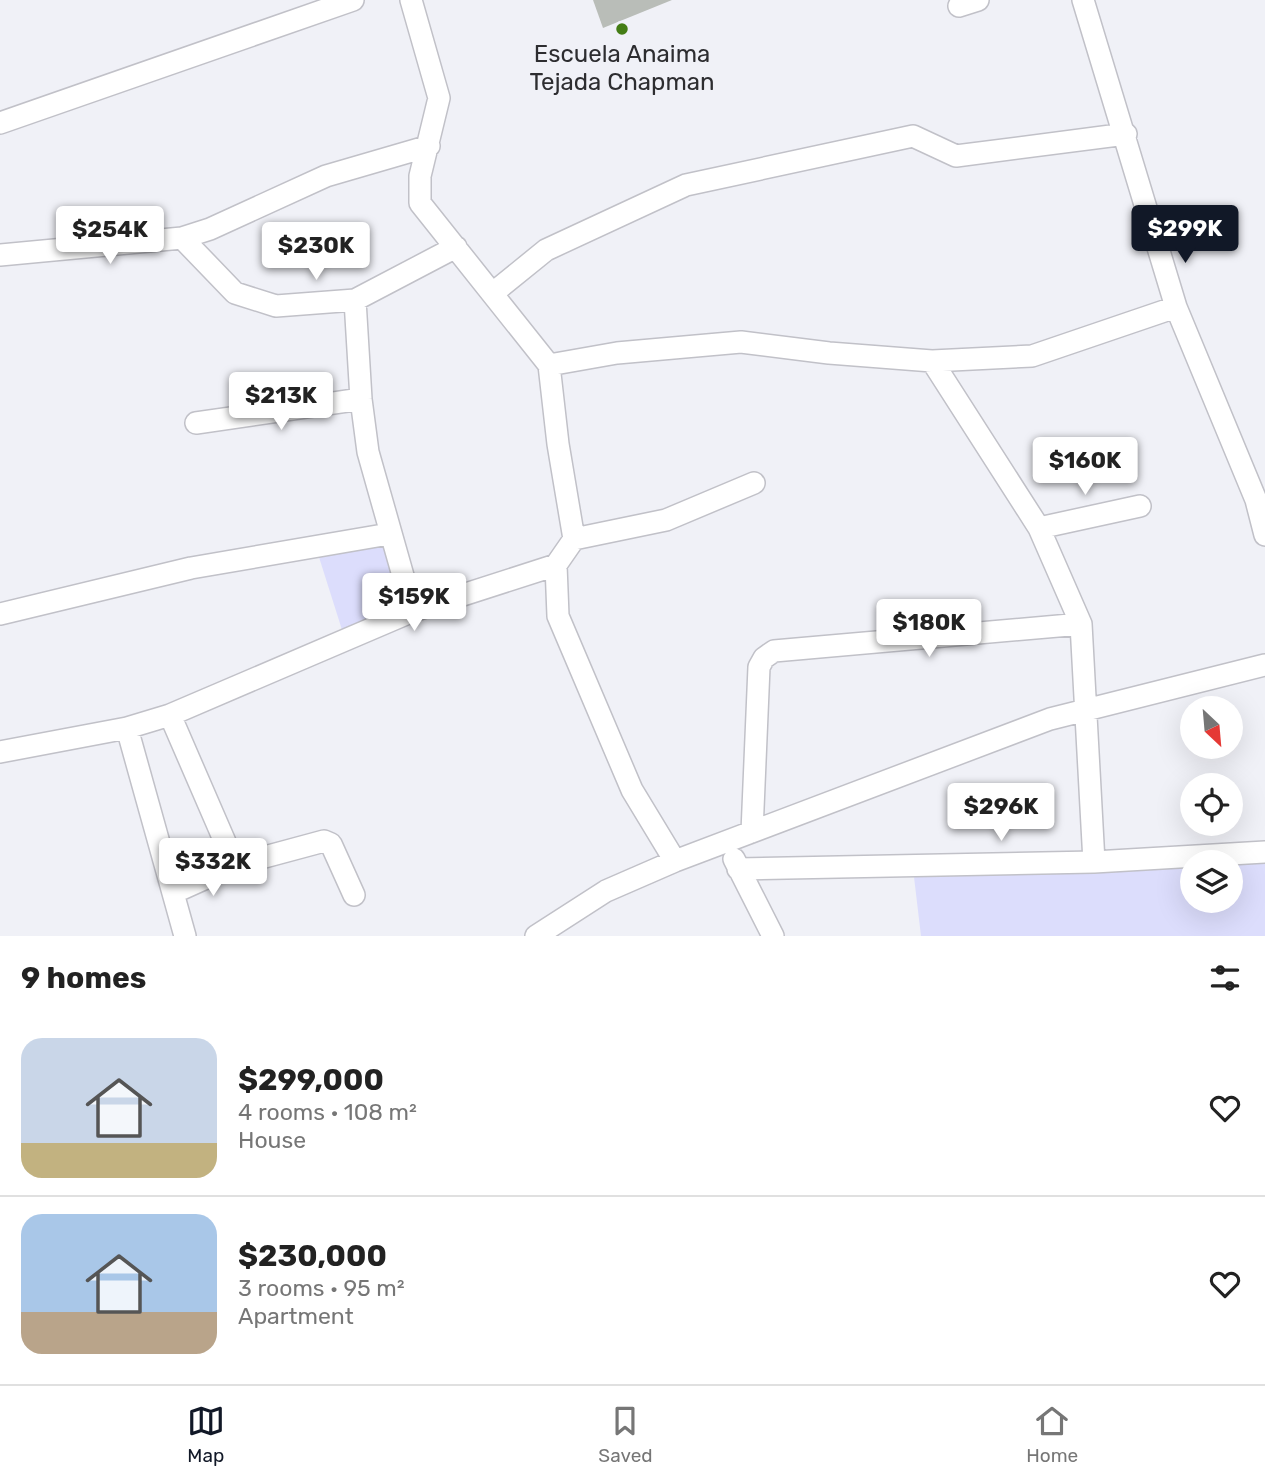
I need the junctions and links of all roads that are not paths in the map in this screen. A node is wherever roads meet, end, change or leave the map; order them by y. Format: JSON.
{"nodes":[{"id":1,"x":411,"y":0,"type":"edge"},
{"id":2,"x":1083,"y":0,"type":"edge"},
{"id":3,"x":341,"y":2,"type":"edge"},
{"id":4,"x":0,"y":123,"type":"edge"},
{"id":5,"x":1126,"y":134,"type":"junction"},
{"id":6,"x":429,"y":146,"type":"junction"},
{"id":7,"x":181,"y":238,"type":"junction"},
{"id":8,"x":456,"y":247,"type":"junction"},
{"id":9,"x":0,"y":255,"type":"edge"},
{"id":10,"x":493,"y":293,"type":"junction"},
{"id":11,"x":355,"y":300,"type":"junction"},
{"id":12,"x":1176,"y":307,"type":"junction"},
{"id":13,"x":932,"y":361,"type":"junction"},
{"id":14,"x":549,"y":365,"type":"junction"},
{"id":15,"x":360,"y":399,"type":"junction"},
{"id":16,"x":196,"y":422,"type":"dead end"},
{"id":17,"x":754,"y":483,"type":"dead end"},
{"id":18,"x":1140,"y":506,"type":"dead end"},
{"id":19,"x":1039,"y":528,"type":"junction"},
{"id":20,"x":389,"y":534,"type":"junction"},
{"id":21,"x":1265,"y":535,"type":"edge"},
{"id":22,"x":574,"y":539,"type":"junction"},
{"id":23,"x":556,"y":565,"type":"junction"},
{"id":24,"x":413,"y":611,"type":"junction"},
{"id":25,"x":0,"y":614,"type":"edge"},
{"id":26,"x":1081,"y":624,"type":"junction"},
{"id":27,"x":1265,"y":665,"type":"edge"},
{"id":28,"x":1086,"y":710,"type":"junction"},
{"id":29,"x":170,"y":715,"type":"junction"},
{"id":30,"x":127,"y":728,"type":"junction"},
{"id":31,"x":0,"y":741,"type":"edge"},
{"id":32,"x":0,"y":752,"type":"edge"},
{"id":33,"x":752,"y":832,"type":"junction"},
{"id":34,"x":726,"y":841,"type":"junction"},
{"id":35,"x":1265,"y":852,"type":"edge"},
{"id":36,"x":675,"y":861,"type":"junction"},
{"id":37,"x":1094,"y":862,"type":"junction"},
{"id":38,"x":235,"y":865,"type":"junction"},
{"id":39,"x":738,"y":869,"type":"junction"},
{"id":40,"x":175,"y":892,"type":"junction"},
{"id":41,"x":354,"y":895,"type":"dead end"},
{"id":42,"x":185,"y":936,"type":"edge"},
{"id":43,"x":536,"y":936,"type":"edge"},
{"id":44,"x":773,"y":936,"type":"edge"}],
"edges":[{"from":1,"to":6,"type":"street"},
{"from":2,"to":5,"type":"street"},
{"from":3,"to":4,"type":"street"},
{"from":5,"to":10,"type":"street"},
{"from":5,"to":12,"type":"street"},
{"from":6,"to":7,"type":"street"},
{"from":6,"to":8,"type":"street"},
{"from":7,"to":9,"type":"street"},
{"from":7,"to":11,"type":"street"},
{"from":8,"to":10,"type":"street"},
{"from":8,"to":11,"type":"street"},
{"from":10,"to":14,"type":"street"},
{"from":11,"to":15,"type":"street"},
{"from":12,"to":13,"type":"street"},
{"from":12,"to":21,"type":"street"},
{"from":13,"to":14,"type":"street"},
{"from":13,"to":19,"type":"street"},
{"from":14,"to":22,"type":"street"},
{"from":15,"to":16,"type":"street"},
{"from":15,"to":20,"type":"street"},
{"from":17,"to":22,"type":"street"},
{"from":18,"to":19,"type":"street"},
{"from":19,"to":26,"type":"street"},
{"from":20,"to":24,"type":"street"},
{"from":20,"to":25,"type":"street"},
{"from":22,"to":23,"type":"street"},
{"from":23,"to":24,"type":"street"},
{"from":23,"to":36,"type":"street"},
{"from":24,"to":29,"type":"street"},
{"from":26,"to":28,"type":"street"},
{"from":26,"to":33,"type":"street"},
{"from":27,"to":28,"type":"street"},
{"from":28,"to":33,"type":"street"},
{"from":28,"to":37,"type":"street"},
{"from":29,"to":30,"type":"street"},
{"from":29,"to":38,"type":"street"},
{"from":30,"to":32,"type":"street"},
{"from":30,"to":40,"type":"street"},
{"from":31,"to":32,"type":"street"},
{"from":33,"to":34,"type":"street"},
{"from":34,"to":36,"type":"street"},
{"from":34,"to":39,"type":"street"},
{"from":35,"to":37,"type":"street"},
{"from":36,"to":43,"type":"street"},
{"from":37,"to":39,"type":"street"},
{"from":38,"to":40,"type":"street"},
{"from":38,"to":41,"type":"street"},
{"from":39,"to":44,"type":"street"},
{"from":40,"to":42,"type":"street"}]}
